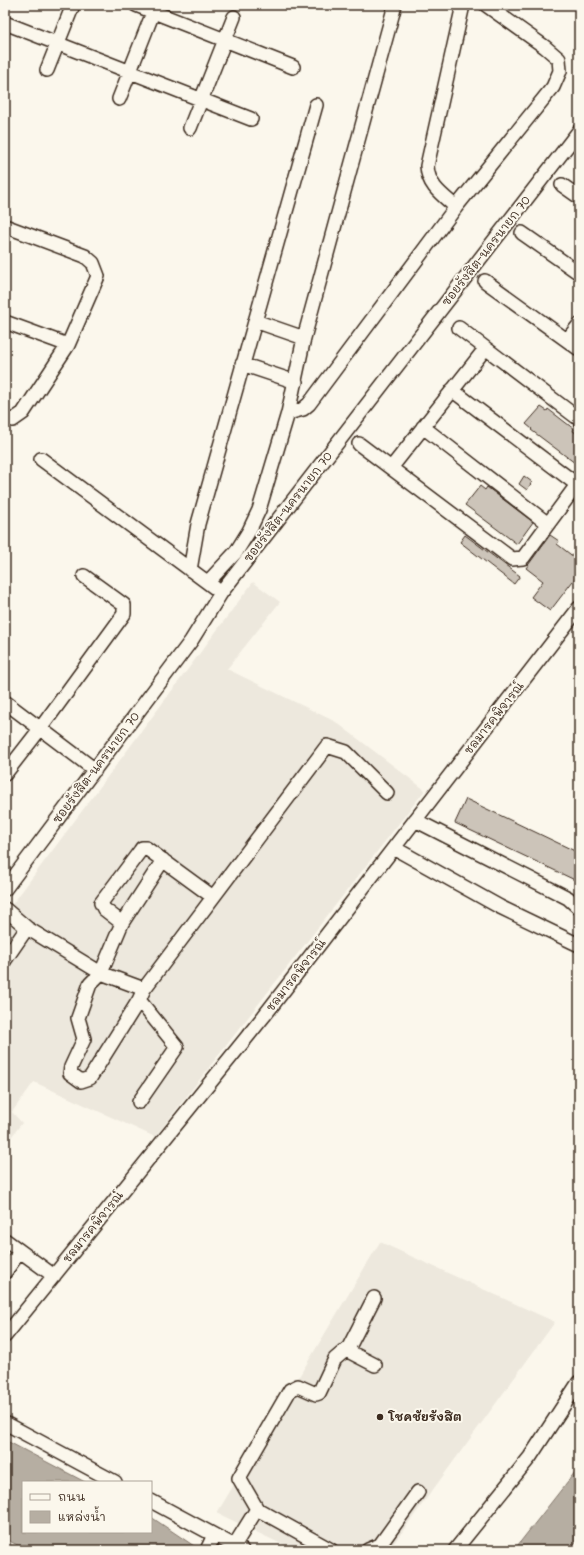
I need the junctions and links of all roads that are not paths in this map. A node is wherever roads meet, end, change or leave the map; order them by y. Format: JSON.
{"nodes":[{"id":1,"x":73,"y":5,"type":"edge"},
{"id":2,"x":136,"y":5,"type":"edge"},
{"id":3,"x":395,"y":5,"type":"edge"},
{"id":4,"x":463,"y":5,"type":"edge"},
{"id":5,"x":486,"y":5,"type":"edge"},
{"id":6,"x":155,"y":8,"type":"edge"},
{"id":7,"x":234,"y":17,"type":"dead end"},
{"id":8,"x":5,"y":23,"type":"edge"},
{"id":9,"x":225,"y":40,"type":"junction"},
{"id":10,"x":58,"y":44,"type":"junction"},
{"id":11,"x":293,"y":67,"type":"dead end"},
{"id":12,"x":48,"y":70,"type":"dead end"},
{"id":13,"x":129,"y":72,"type":"junction"},
{"id":14,"x":119,"y":99,"type":"dead end"},
{"id":15,"x":202,"y":100,"type":"junction"},
{"id":16,"x":316,"y":105,"type":"dead end"},
{"id":17,"x":251,"y":119,"type":"dead end"},
{"id":18,"x":190,"y":128,"type":"dead end"},
{"id":19,"x":579,"y":131,"type":"edge"},
{"id":20,"x":562,"y":185,"type":"dead end"},
{"id":21,"x":579,"y":197,"type":"edge"},
{"id":22,"x":456,"y":207,"type":"junction"},
{"id":23,"x":5,"y":226,"type":"edge"},
{"id":24,"x":522,"y":232,"type":"dead end"},
{"id":25,"x":579,"y":273,"type":"edge"},
{"id":26,"x":485,"y":281,"type":"dead end"},
{"id":27,"x":255,"y":321,"type":"junction"},
{"id":28,"x":5,"y":322,"type":"edge"},
{"id":29,"x":579,"y":324,"type":"edge"},
{"id":30,"x":459,"y":328,"type":"dead end"},
{"id":31,"x":304,"y":338,"type":"junction"},
{"id":32,"x":567,"y":340,"type":"junction"},
{"id":33,"x":68,"y":345,"type":"junction"},
{"id":34,"x":485,"y":349,"type":"junction"},
{"id":35,"x":579,"y":349,"type":"edge"},
{"id":36,"x":242,"y":364,"type":"junction"},
{"id":37,"x":296,"y":382,"type":"junction"},
{"id":38,"x":452,"y":390,"type":"junction"},
{"id":39,"x":288,"y":413,"type":"junction"},
{"id":40,"x":5,"y":418,"type":"edge"},
{"id":41,"x":579,"y":419,"type":"edge"},
{"id":42,"x":423,"y":428,"type":"junction"},
{"id":43,"x":359,"y":444,"type":"dead end"},
{"id":44,"x":41,"y":459,"type":"dead end"},
{"id":45,"x":391,"y":468,"type":"junction"},
{"id":46,"x":578,"y":484,"type":"edge"},
{"id":47,"x":548,"y":524,"type":"junction"},
{"id":48,"x":190,"y":570,"type":"junction"},
{"id":49,"x":84,"y":576,"type":"dead end"},
{"id":50,"x":208,"y":582,"type":"junction"},
{"id":51,"x":221,"y":593,"type":"junction"},
{"id":52,"x":579,"y":608,"type":"edge"},
{"id":53,"x":5,"y":702,"type":"edge"},
{"id":54,"x":40,"y":729,"type":"junction"},
{"id":55,"x":95,"y":770,"type":"junction"},
{"id":56,"x":5,"y":774,"type":"edge"},
{"id":57,"x":387,"y":793,"type":"dead end"},
{"id":58,"x":415,"y":820,"type":"junction"},
{"id":59,"x":394,"y":848,"type":"junction"},
{"id":60,"x":163,"y":860,"type":"junction"},
{"id":61,"x":5,"y":889,"type":"edge"},
{"id":62,"x":214,"y":897,"type":"junction"},
{"id":63,"x":579,"y":908,"type":"edge"},
{"id":64,"x":5,"y":909,"type":"edge"},
{"id":65,"x":122,"y":923,"type":"junction"},
{"id":66,"x":27,"y":928,"type":"junction"},
{"id":67,"x":578,"y":942,"type":"edge"},
{"id":68,"x":5,"y":960,"type":"edge"},
{"id":69,"x":101,"y":973,"type":"junction"},
{"id":70,"x":141,"y":994,"type":"junction"},
{"id":71,"x":139,"y":1102,"type":"dead end"},
{"id":72,"x":5,"y":1240,"type":"edge"},
{"id":73,"x":20,"y":1251,"type":"junction"},
{"id":74,"x":5,"y":1272,"type":"edge"},
{"id":75,"x":54,"y":1276,"type":"junction"},
{"id":76,"x":374,"y":1298,"type":"dead end"},
{"id":77,"x":5,"y":1336,"type":"edge"},
{"id":78,"x":346,"y":1350,"type":"junction"},
{"id":79,"x":375,"y":1365,"type":"dead end"},
{"id":80,"x":579,"y":1382,"type":"edge"},
{"id":81,"x":5,"y":1423,"type":"edge"},
{"id":82,"x":113,"y":1481,"type":"edge"},
{"id":83,"x":418,"y":1492,"type":"dead end"},
{"id":84,"x":152,"y":1502,"type":"edge"},
{"id":85,"x":257,"y":1509,"type":"junction"},
{"id":86,"x":214,"y":1536,"type":"junction"},
{"id":87,"x":238,"y":1548,"type":"edge"},
{"id":88,"x":325,"y":1549,"type":"edge"},
{"id":89,"x":207,"y":1550,"type":"edge"},
{"id":90,"x":368,"y":1550,"type":"edge"},
{"id":91,"x":455,"y":1550,"type":"edge"}],
"edges":[{"from":1,"to":10,"type":"street"},
{"from":2,"to":6,"type":"street"},
{"from":3,"to":31,"type":"street"},
{"from":4,"to":22,"type":"street"},
{"from":5,"to":22,"type":"street"},
{"from":6,"to":9,"type":"street"},
{"from":6,"to":13,"type":"street"},
{"from":7,"to":9,"type":"street"},
{"from":8,"to":10,"type":"street"},
{"from":9,"to":11,"type":"street"},
{"from":9,"to":15,"type":"street"},
{"from":10,"to":12,"type":"street"},
{"from":10,"to":13,"type":"street"},
{"from":13,"to":14,"type":"street"},
{"from":13,"to":15,"type":"street"},
{"from":15,"to":17,"type":"street"},
{"from":15,"to":18,"type":"street"},
{"from":16,"to":27,"type":"street"},
{"from":19,"to":51,"type":"street","name":"ซอยรังสิต-นครนายก 70"},
{"from":20,"to":21,"type":"street"},
{"from":22,"to":39,"type":"street"},
{"from":23,"to":33,"type":"street"},
{"from":24,"to":25,"type":"street"},
{"from":26,"to":32,"type":"street"},
{"from":27,"to":31,"type":"street"},
{"from":27,"to":36,"type":"street"},
{"from":28,"to":33,"type":"street"},
{"from":29,"to":32,"type":"street"},
{"from":30,"to":34,"type":"street"},
{"from":31,"to":37,"type":"street"},
{"from":32,"to":35,"type":"street"},
{"from":33,"to":40,"type":"street"},
{"from":34,"to":38,"type":"street"},
{"from":34,"to":41,"type":"street"},
{"from":36,"to":37,"type":"street"},
{"from":36,"to":48,"type":"street"},
{"from":37,"to":39,"type":"street"},
{"from":38,"to":42,"type":"street"},
{"from":38,"to":46,"type":"street"},
{"from":39,"to":50,"type":"street"},
{"from":42,"to":45,"type":"street"},
{"from":42,"to":47,"type":"street"},
{"from":43,"to":45,"type":"street"},
{"from":44,"to":48,"type":"street"},
{"from":45,"to":47,"type":"street"},
{"from":46,"to":47,"type":"street"},
{"from":48,"to":50,"type":"street"},
{"from":49,"to":54,"type":"street"},
{"from":50,"to":51,"type":"street"},
{"from":51,"to":55,"type":"street","name":"ซอยรังสิต-นครนายก 70"},
{"from":52,"to":58,"type":"street","name":"ชลมารคพิจารณ์"},
{"from":53,"to":54,"type":"street"},
{"from":54,"to":55,"type":"street"},
{"from":54,"to":56,"type":"street"},
{"from":55,"to":61,"type":"street","name":"ซอยรังสิต-นครนายก 70"},
{"from":57,"to":62,"type":"street"},
{"from":58,"to":59,"type":"street","name":"ชลมารคพิจารณ์"},
{"from":58,"to":63,"type":"street"},
{"from":59,"to":67,"type":"street"},
{"from":59,"to":75,"type":"street","name":"ชลมารคพิจารณ์"},
{"from":60,"to":62,"type":"street"},
{"from":60,"to":65,"type":"street"},
{"from":60,"to":65,"type":"street"},
{"from":62,"to":70,"type":"street"},
{"from":64,"to":66,"type":"street"},
{"from":65,"to":69,"type":"street"},
{"from":66,"to":68,"type":"street"},
{"from":66,"to":69,"type":"street"},
{"from":69,"to":70,"type":"street"},
{"from":69,"to":70,"type":"street"},
{"from":70,"to":71,"type":"street"},
{"from":72,"to":73,"type":"street"},
{"from":73,"to":74,"type":"street"},
{"from":73,"to":75,"type":"street"},
{"from":75,"to":77,"type":"street","name":"ชลมารคพิจารณ์"},
{"from":76,"to":78,"type":"street"},
{"from":78,"to":79,"type":"street"},
{"from":78,"to":85,"type":"street"},
{"from":80,"to":91,"type":"street"},
{"from":81,"to":82,"type":"street"},
{"from":83,"to":90,"type":"street"},
{"from":84,"to":86,"type":"street"},
{"from":85,"to":87,"type":"street"},
{"from":85,"to":88,"type":"street"},
{"from":86,"to":87,"type":"street"},
{"from":86,"to":89,"type":"street"}]}
